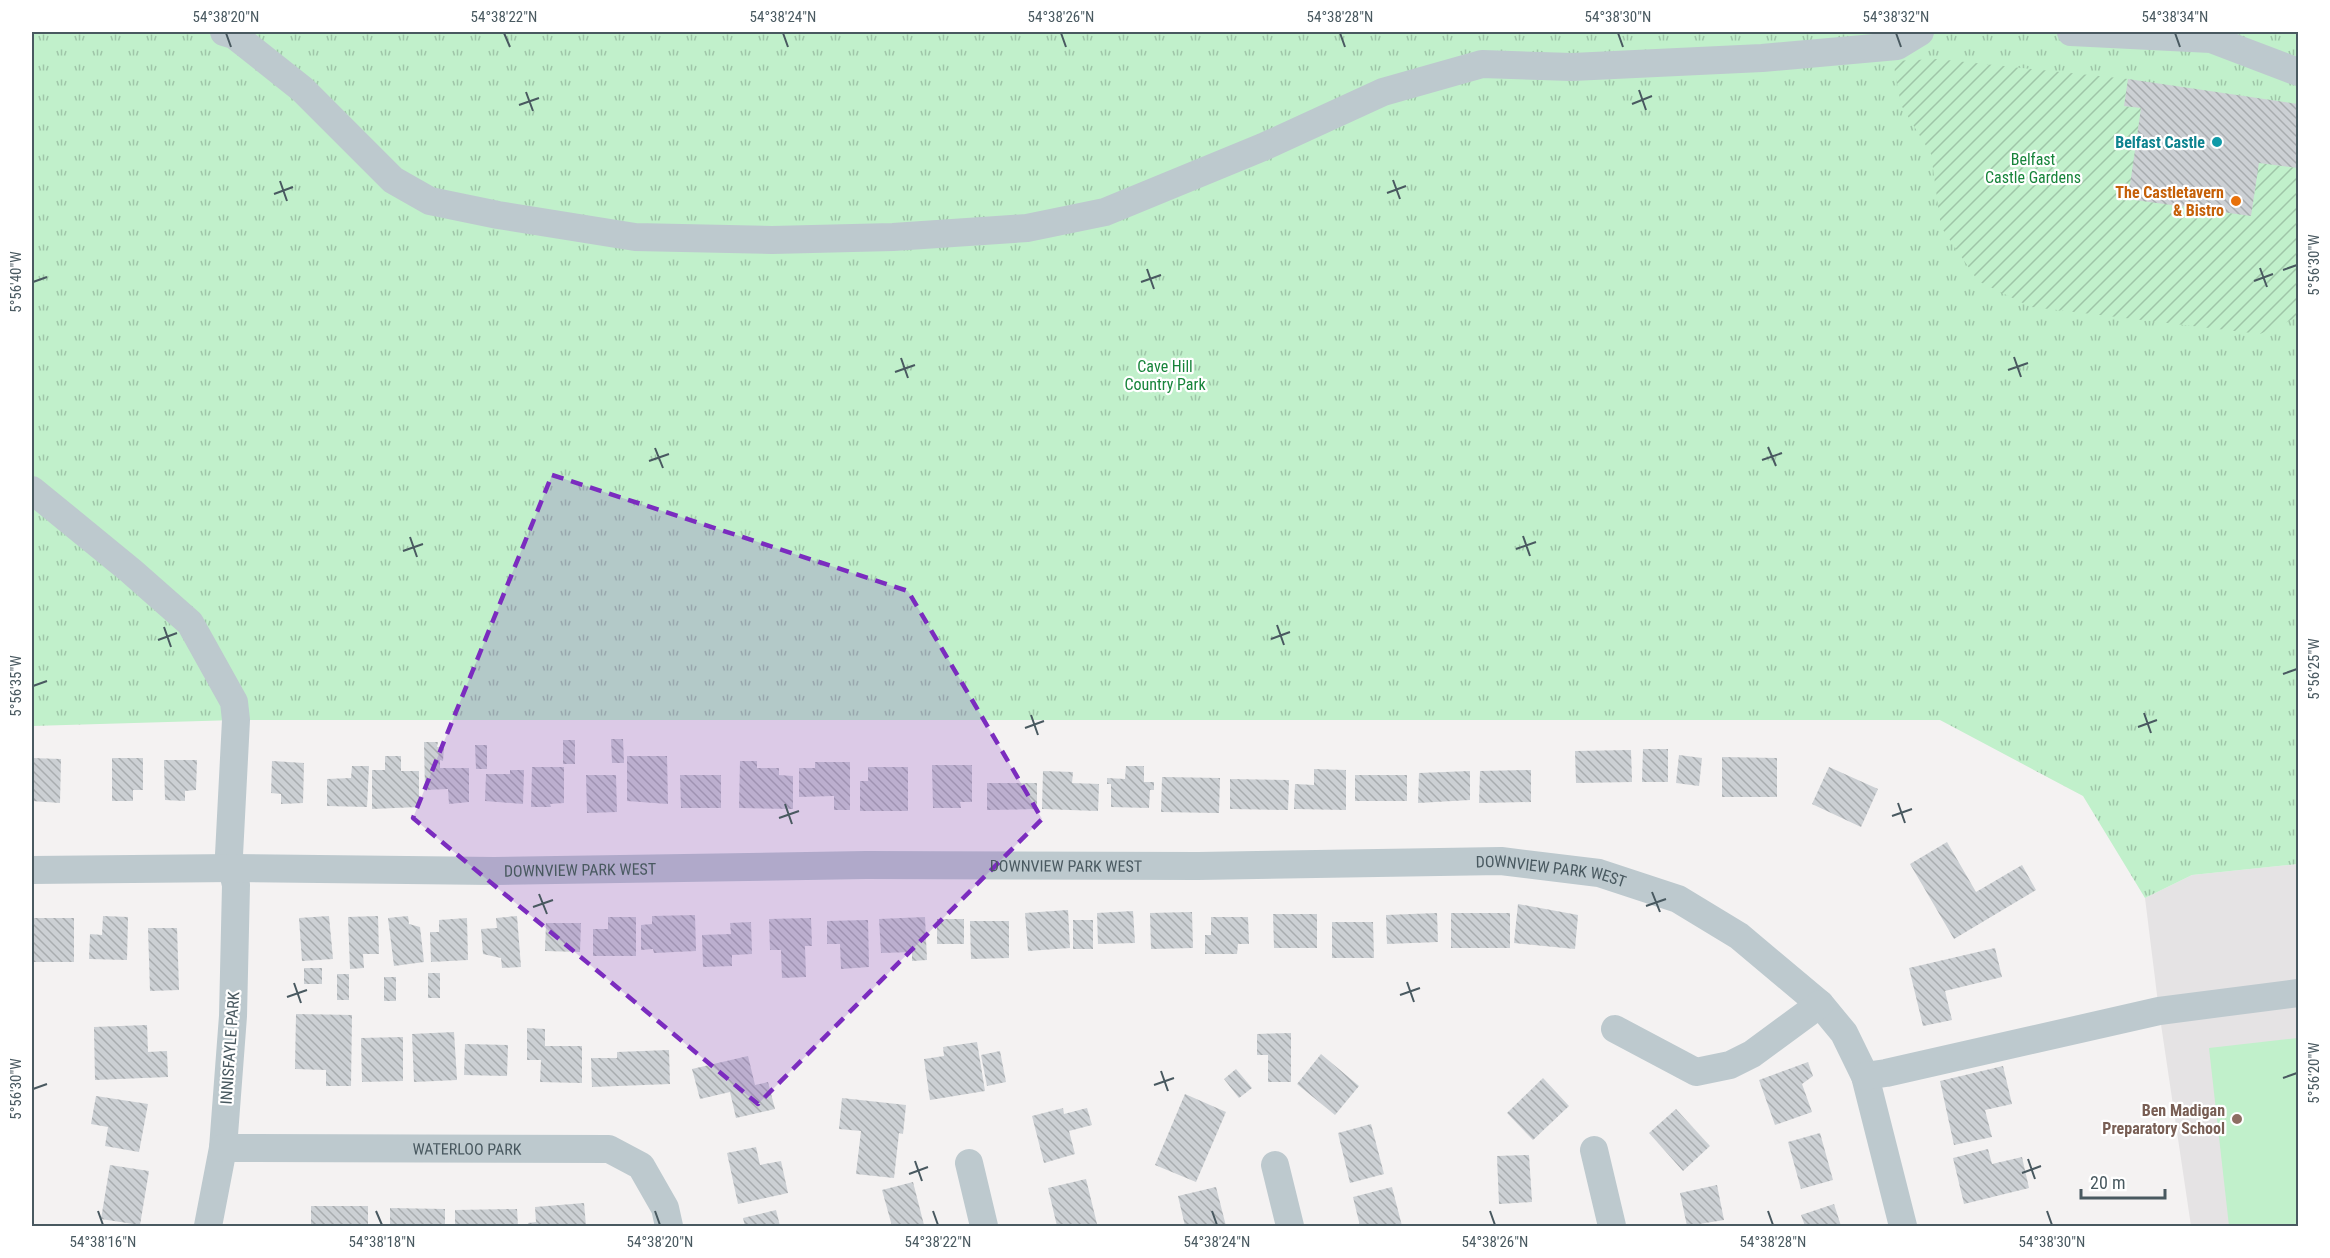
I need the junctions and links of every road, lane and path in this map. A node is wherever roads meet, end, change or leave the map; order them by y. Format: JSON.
{"nodes":[{"id":1,"x":224,"y":32,"type":"edge"},
{"id":2,"x":1920,"y":32,"type":"edge"},
{"id":3,"x":2071,"y":32,"type":"edge"},
{"id":4,"x":2298,"y":72,"type":"edge"},
{"id":5,"x":32,"y":490,"type":"edge"},
{"id":6,"x":233,"y":868,"type":"junction"},
{"id":7,"x":32,"y":870,"type":"edge"},
{"id":8,"x":2298,"y":993,"type":"edge"},
{"id":9,"x":1820,"y":1004,"type":"junction"},
{"id":10,"x":1615,"y":1029,"type":"dead end"},
{"id":11,"x":1865,"y":1076,"type":"junction"},
{"id":12,"x":223,"y":1148,"type":"junction"},
{"id":13,"x":1594,"y":1150,"type":"dead end"},
{"id":14,"x":969,"y":1163,"type":"dead end"},
{"id":15,"x":1275,"y":1165,"type":"dead end"},
{"id":16,"x":208,"y":1227,"type":"edge"},
{"id":17,"x":669,"y":1227,"type":"edge"},
{"id":18,"x":984,"y":1227,"type":"edge"},
{"id":19,"x":1290,"y":1227,"type":"edge"},
{"id":20,"x":1612,"y":1227,"type":"edge"},
{"id":21,"x":1903,"y":1227,"type":"edge"}],
"edges":[{"from":1,"to":2,"type":"street"},
{"from":3,"to":4,"type":"street"},
{"from":5,"to":6,"type":"street","name":"INNISFAYLE PARK"},
{"from":6,"to":7,"type":"street","name":"DOWNVIEW PARK WEST"},
{"from":6,"to":9,"type":"street","name":"DOWNVIEW PARK WEST"},
{"from":6,"to":12,"type":"street","name":"INNISFAYLE PARK"},
{"from":8,"to":11,"type":"street"},
{"from":9,"to":10,"type":"street"},
{"from":9,"to":11,"type":"street","name":"DOWNVIEW PARK WEST"},
{"from":11,"to":21,"type":"street","name":"DOWNVIEW PARK WEST"},
{"from":12,"to":16,"type":"street","name":"INNISFAYLE PARK"},
{"from":12,"to":17,"type":"street","name":"WATERLOO PARK"},
{"from":13,"to":20,"type":"street"},
{"from":14,"to":18,"type":"street"},
{"from":15,"to":19,"type":"street"}]}
